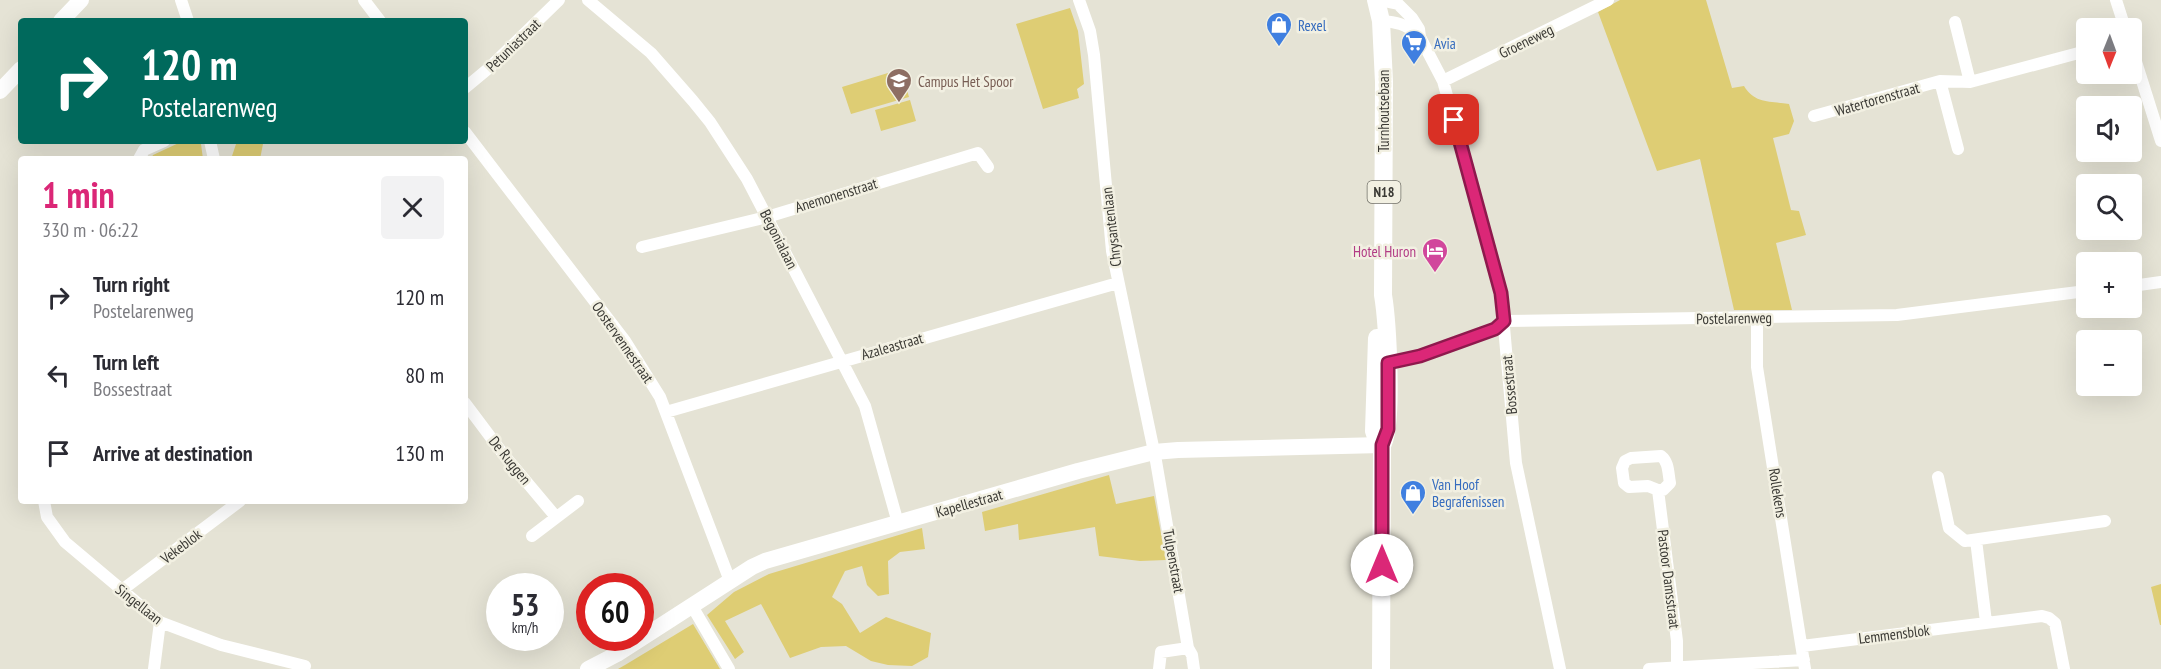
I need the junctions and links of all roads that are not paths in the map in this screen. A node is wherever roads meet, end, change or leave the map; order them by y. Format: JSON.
{"nodes":[{"id":1,"x":81,"y":0,"type":"edge"},
{"id":2,"x":181,"y":0,"type":"edge"},
{"id":3,"x":364,"y":0,"type":"edge"},
{"id":4,"x":559,"y":0,"type":"edge"},
{"id":5,"x":588,"y":0,"type":"edge"},
{"id":6,"x":1079,"y":0,"type":"edge"},
{"id":7,"x":1378,"y":0,"type":"edge"},
{"id":8,"x":1608,"y":0,"type":"edge"},
{"id":9,"x":2116,"y":0,"type":"edge"},
{"id":10,"x":64,"y":18,"type":"edge"},
{"id":11,"x":187,"y":18,"type":"edge"},
{"id":12,"x":378,"y":18,"type":"edge"},
{"id":13,"x":2122,"y":18,"type":"edge"},
{"id":14,"x":1381,"y":21,"type":"junction"},
{"id":15,"x":1955,"y":22,"type":"dead end"},
{"id":16,"x":1420,"y":37,"type":"junction"},
{"id":17,"x":2076,"y":54,"type":"edge"},
{"id":18,"x":18,"y":72,"type":"edge"},
{"id":19,"x":1443,"y":81,"type":"junction"},
{"id":20,"x":1940,"y":81,"type":"junction"},
{"id":21,"x":2142,"y":81,"type":"edge"},
{"id":22,"x":1970,"y":82,"type":"junction"},
{"id":23,"x":468,"y":86,"type":"edge"},
{"id":24,"x":0,"y":91,"type":"edge"},
{"id":25,"x":1814,"y":116,"type":"dead end"},
{"id":26,"x":468,"y":136,"type":"edge"},
{"id":27,"x":2161,"y":141,"type":"edge"},
{"id":28,"x":157,"y":144,"type":"edge"},
{"id":29,"x":1958,"y":149,"type":"dead end"},
{"id":30,"x":141,"y":156,"type":"edge"},
{"id":31,"x":988,"y":167,"type":"dead end"},
{"id":32,"x":767,"y":216,"type":"junction"},
{"id":33,"x":642,"y":247,"type":"dead end"},
{"id":34,"x":2161,"y":282,"type":"edge"},
{"id":35,"x":1118,"y":283,"type":"junction"},
{"id":36,"x":2142,"y":285,"type":"edge"},
{"id":37,"x":2076,"y":292,"type":"edge"},
{"id":38,"x":1383,"y":295,"type":"junction"},
{"id":39,"x":1757,"y":317,"type":"junction"},
{"id":40,"x":1504,"y":321,"type":"junction"},
{"id":41,"x":841,"y":360,"type":"junction"},
{"id":42,"x":1388,"y":363,"type":"junction"},
{"id":43,"x":468,"y":407,"type":"edge"},
{"id":44,"x":666,"y":412,"type":"junction"},
{"id":45,"x":1382,"y":445,"type":"junction"},
{"id":46,"x":1154,"y":452,"type":"junction"},
{"id":47,"x":1938,"y":477,"type":"dead end"},
{"id":48,"x":1658,"y":490,"type":"dead end"},
{"id":49,"x":578,"y":501,"type":"dead end"},
{"id":50,"x":46,"y":504,"type":"edge"},
{"id":51,"x":236,"y":504,"type":"edge"},
{"id":52,"x":556,"y":517,"type":"junction"},
{"id":53,"x":2104,"y":521,"type":"dead end"},
{"id":54,"x":898,"y":523,"type":"junction"},
{"id":55,"x":532,"y":536,"type":"dead end"},
{"id":56,"x":1976,"y":540,"type":"junction"},
{"id":57,"x":730,"y":581,"type":"junction"},
{"id":58,"x":122,"y":590,"type":"junction"},
{"id":59,"x":692,"y":606,"type":"junction"},
{"id":60,"x":160,"y":622,"type":"junction"},
{"id":61,"x":1986,"y":622,"type":"junction"},
{"id":62,"x":1802,"y":646,"type":"junction"},
{"id":63,"x":1188,"y":648,"type":"junction"},
{"id":64,"x":1804,"y":664,"type":"edge"},
{"id":65,"x":305,"y":666,"type":"dead end"},
{"id":66,"x":1677,"y":668,"type":"edge"},
{"id":67,"x":154,"y":669,"type":"edge"},
{"id":68,"x":588,"y":669,"type":"edge"},
{"id":69,"x":729,"y":669,"type":"edge"},
{"id":70,"x":1159,"y":669,"type":"edge"},
{"id":71,"x":1194,"y":669,"type":"edge"},
{"id":72,"x":1381,"y":669,"type":"edge"},
{"id":73,"x":1560,"y":669,"type":"edge"},
{"id":74,"x":1649,"y":669,"type":"edge"},
{"id":75,"x":2064,"y":669,"type":"edge"}],
"edges":[{"from":1,"to":10,"type":"street"},
{"from":2,"to":11,"type":"street"},
{"from":3,"to":12,"type":"street"},
{"from":4,"to":23,"type":"street","name":"Petuniastraat"},
{"from":5,"to":32,"type":"street","name":"Begonialaan"},
{"from":6,"to":35,"type":"street","name":"Chrysantenlaan"},
{"from":7,"to":14,"type":"main road","name":"Turnhoutsebaan","number":"N18"},
{"from":7,"to":16,"type":"street","name":"Bossestraat"},
{"from":8,"to":19,"type":"street","name":"Groeneweg"},
{"from":9,"to":13,"type":"street"},
{"from":14,"to":16,"type":"street"},
{"from":14,"to":38,"type":"main road","name":"Turnhoutsebaan","number":"N18"},
{"from":15,"to":22,"type":"street"},
{"from":16,"to":19,"type":"street","name":"Bossestraat"},
{"from":17,"to":22,"type":"street","name":"Watertorenstraat"},
{"from":18,"to":24,"type":"street"},
{"from":19,"to":40,"type":"street","name":"Bossestraat"},
{"from":20,"to":22,"type":"street","name":"Watertorenstraat"},
{"from":20,"to":25,"type":"street","name":"Watertorenstraat"},
{"from":20,"to":29,"type":"street","name":"Watertorenstraat"},
{"from":21,"to":27,"type":"street"},
{"from":26,"to":44,"type":"street","name":"Oostervennestraat"},
{"from":28,"to":30,"type":"street"},
{"from":31,"to":32,"type":"street","name":"Anemonenstraat"},
{"from":32,"to":33,"type":"street","name":"Anemonenstraat"},
{"from":32,"to":41,"type":"street","name":"Begonialaan"},
{"from":34,"to":36,"type":"street"},
{"from":35,"to":41,"type":"street","name":"Azaleastraat"},
{"from":35,"to":46,"type":"street","name":"Chrysantenlaan"},
{"from":37,"to":39,"type":"street","name":"Postelarenweg"},
{"from":38,"to":42,"type":"main road","name":"Turnhoutsebaan","number":"N18"},
{"from":38,"to":45,"type":"main road","name":"Turnhoutsebaan","number":"N18"},
{"from":39,"to":40,"type":"street","name":"Postelarenweg"},
{"from":39,"to":62,"type":"street","name":"Rollekens"},
{"from":40,"to":42,"type":"street","name":"Postelarenweg"},
{"from":40,"to":73,"type":"street","name":"Bossestraat"},
{"from":41,"to":44,"type":"street","name":"Azaleastraat"},
{"from":41,"to":54,"type":"street","name":"Begonialaan"},
{"from":42,"to":45,"type":"main road","name":"Turnhoutsebaan","number":"N18"},
{"from":43,"to":52,"type":"street","name":"De Ruggen"},
{"from":44,"to":57,"type":"street","name":"Oostervennestraat"},
{"from":45,"to":46,"type":"street","name":"Kapellestraat"},
{"from":45,"to":72,"type":"main road","name":"Turnhoutsebaan","number":"N18"},
{"from":46,"to":54,"type":"street","name":"Kapellestraat"},
{"from":46,"to":63,"type":"street","name":"Tulpenstraat"},
{"from":47,"to":56,"type":"street"},
{"from":48,"to":66,"type":"street","name":"Pastoor Damsstraat"},
{"from":49,"to":52,"type":"street"},
{"from":50,"to":58,"type":"street","name":"Singellaan"},
{"from":51,"to":58,"type":"street","name":"Vekeblok"},
{"from":52,"to":55,"type":"street"},
{"from":53,"to":56,"type":"street"},
{"from":54,"to":57,"type":"street","name":"Kapellestraat"},
{"from":56,"to":61,"type":"street"},
{"from":57,"to":59,"type":"street","name":"Kapellestraat"},
{"from":58,"to":60,"type":"street","name":"Singellaan"},
{"from":59,"to":68,"type":"street","name":"Kapellestraat"},
{"from":59,"to":69,"type":"street"},
{"from":60,"to":65,"type":"street","name":"Singellaan"},
{"from":60,"to":67,"type":"street"},
{"from":61,"to":62,"type":"street","name":"Lemmensblok"},
{"from":61,"to":75,"type":"street","name":"Lemmensblok"},
{"from":62,"to":64,"type":"street","name":"Rollekens"},
{"from":63,"to":70,"type":"street"},
{"from":63,"to":71,"type":"street","name":"Tulpenstraat"},
{"from":64,"to":66,"type":"street"},
{"from":66,"to":74,"type":"street"}]}
